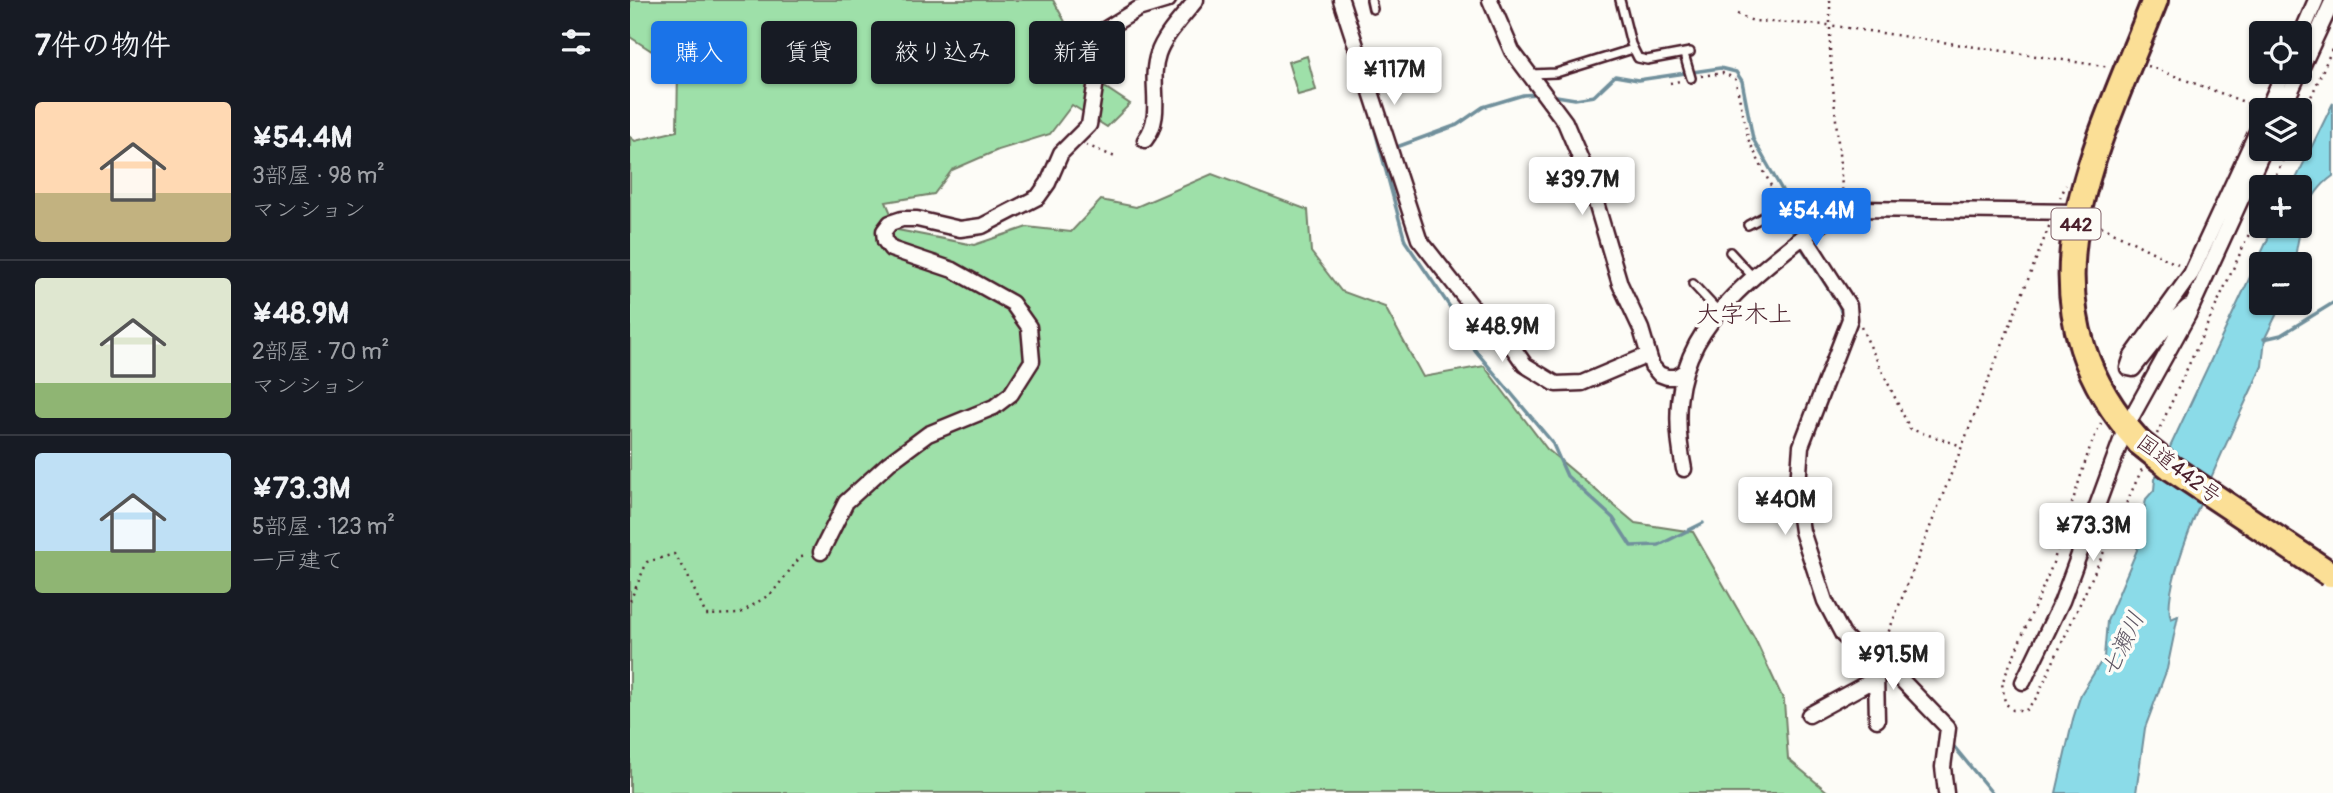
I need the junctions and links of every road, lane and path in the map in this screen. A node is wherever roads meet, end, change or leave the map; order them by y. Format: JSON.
{"nodes":[{"id":1,"x":1168,"y":0,"type":"edge"},
{"id":2,"x":1196,"y":0,"type":"edge"},
{"id":3,"x":1341,"y":0,"type":"edge"},
{"id":4,"x":1371,"y":0,"type":"edge"},
{"id":5,"x":1490,"y":0,"type":"edge"},
{"id":6,"x":1620,"y":0,"type":"edge"},
{"id":7,"x":1830,"y":0,"type":"edge"},
{"id":8,"x":2155,"y":0,"type":"edge"},
{"id":9,"x":2316,"y":0,"type":"edge"},
{"id":10,"x":2333,"y":0,"type":"edge"},
{"id":11,"x":1373,"y":9,"type":"dead end"},
{"id":12,"x":1737,"y":14,"type":"dead end"},
{"id":13,"x":2307,"y":21,"type":"edge"},
{"id":14,"x":1828,"y":25,"type":"junction"},
{"id":15,"x":2333,"y":47,"type":"edge"},
{"id":16,"x":1633,"y":49,"type":"junction"},
{"id":17,"x":2114,"y":67,"type":"dead end"},
{"id":18,"x":1530,"y":74,"type":"junction"},
{"id":19,"x":2144,"y":77,"type":"dead end"},
{"id":20,"x":1691,"y":78,"type":"junction"},
{"id":21,"x":1670,"y":83,"type":"dead end"},
{"id":22,"x":2288,"y":98,"type":"edge"},
{"id":23,"x":2311,"y":98,"type":"edge"},
{"id":24,"x":2249,"y":103,"type":"edge"},
{"id":25,"x":1145,"y":139,"type":"dead end"},
{"id":26,"x":1071,"y":141,"type":"junction"},
{"id":27,"x":2249,"y":149,"type":"edge"},
{"id":28,"x":1115,"y":157,"type":"dead end"},
{"id":29,"x":2259,"y":161,"type":"edge"},
{"id":30,"x":2070,"y":175,"type":"dead end"},
{"id":31,"x":1780,"y":208,"type":"junction"},
{"id":32,"x":1845,"y":212,"type":"junction"},
{"id":33,"x":2076,"y":213,"type":"junction"},
{"id":34,"x":1748,"y":225,"type":"dead end"},
{"id":35,"x":2249,"y":232,"type":"edge"},
{"id":36,"x":1799,"y":240,"type":"junction"},
{"id":37,"x":1730,"y":252,"type":"dead end"},
{"id":38,"x":2192,"y":273,"type":"junction"},
{"id":39,"x":1754,"y":277,"type":"junction"},
{"id":40,"x":1693,"y":284,"type":"dead end"},
{"id":41,"x":2193,"y":305,"type":"junction"},
{"id":42,"x":1849,"y":306,"type":"junction"},
{"id":43,"x":1717,"y":310,"type":"junction"},
{"id":44,"x":1648,"y":355,"type":"junction"},
{"id":45,"x":1684,"y":372,"type":"junction"},
{"id":46,"x":2103,"y":420,"type":"dead end"},
{"id":47,"x":2142,"y":442,"type":"junction"},
{"id":48,"x":1962,"y":446,"type":"junction"},
{"id":49,"x":1684,"y":469,"type":"dead end"},
{"id":50,"x":821,"y":552,"type":"joint"},
{"id":51,"x":2332,"y":575,"type":"edge"},
{"id":52,"x":630,"y":601,"type":"edge"},
{"id":53,"x":1877,"y":662,"type":"junction"},
{"id":54,"x":1875,"y":679,"type":"junction"},
{"id":55,"x":2024,"y":682,"type":"dead end"},
{"id":56,"x":1809,"y":715,"type":"dead end"},
{"id":57,"x":1877,"y":720,"type":"dead end"},
{"id":58,"x":1945,"y":793,"type":"edge"}],
"edges":[{"from":1,"to":26,"type":"street"},
{"from":2,"to":25,"type":"street"},
{"from":3,"to":44,"type":"street"},
{"from":4,"to":11,"type":"lane"},
{"from":5,"to":18,"type":"street"},
{"from":6,"to":16,"type":"lane"},
{"from":7,"to":14,"type":"path"},
{"from":8,"to":33,"type":"highway","name":"国道442号","number":"442"},
{"from":9,"to":13,"type":"street"},
{"from":10,"to":22,"type":"street"},
{"from":12,"to":14,"type":"path"},
{"from":14,"to":17,"type":"path"},
{"from":14,"to":32,"type":"path"},
{"from":15,"to":23,"type":"path"},
{"from":16,"to":18,"type":"lane"},
{"from":16,"to":20,"type":"lane"},
{"from":18,"to":44,"type":"street"},
{"from":19,"to":24,"type":"path"},
{"from":20,"to":21,"type":"path"},
{"from":20,"to":31,"type":"path"},
{"from":26,"to":28,"type":"path"},
{"from":26,"to":50,"type":"street"},
{"from":27,"to":38,"type":"street"},
{"from":29,"to":41,"type":"street"},
{"from":30,"to":33,"type":"path"},
{"from":31,"to":34,"type":"lane"},
{"from":31,"to":36,"type":"path"},
{"from":32,"to":33,"type":"street"},
{"from":32,"to":36,"type":"street"},
{"from":33,"to":38,"type":"path"},
{"from":33,"to":47,"type":"highway","name":"国道442号","number":"442"},
{"from":33,"to":48,"type":"path"},
{"from":35,"to":47,"type":"path"},
{"from":36,"to":39,"type":"street"},
{"from":36,"to":42,"type":"street"},
{"from":37,"to":39,"type":"lane"},
{"from":38,"to":41,"type":"street"},
{"from":39,"to":43,"type":"street"},
{"from":40,"to":43,"type":"lane"},
{"from":41,"to":47,"type":"street"},
{"from":42,"to":48,"type":"path"},
{"from":42,"to":53,"type":"street"},
{"from":43,"to":45,"type":"street"},
{"from":44,"to":45,"type":"street"},
{"from":45,"to":49,"type":"street"},
{"from":46,"to":47,"type":"path"},
{"from":47,"to":51,"type":"highway","name":"国道442号","number":"442","bridge":true},
{"from":47,"to":55,"type":"street"},
{"from":48,"to":53,"type":"path"},
{"from":50,"to":52,"type":"path"},
{"from":53,"to":54,"type":"street"},
{"from":53,"to":58,"type":"street"},
{"from":54,"to":56,"type":"street"},
{"from":54,"to":57,"type":"street"}]}
